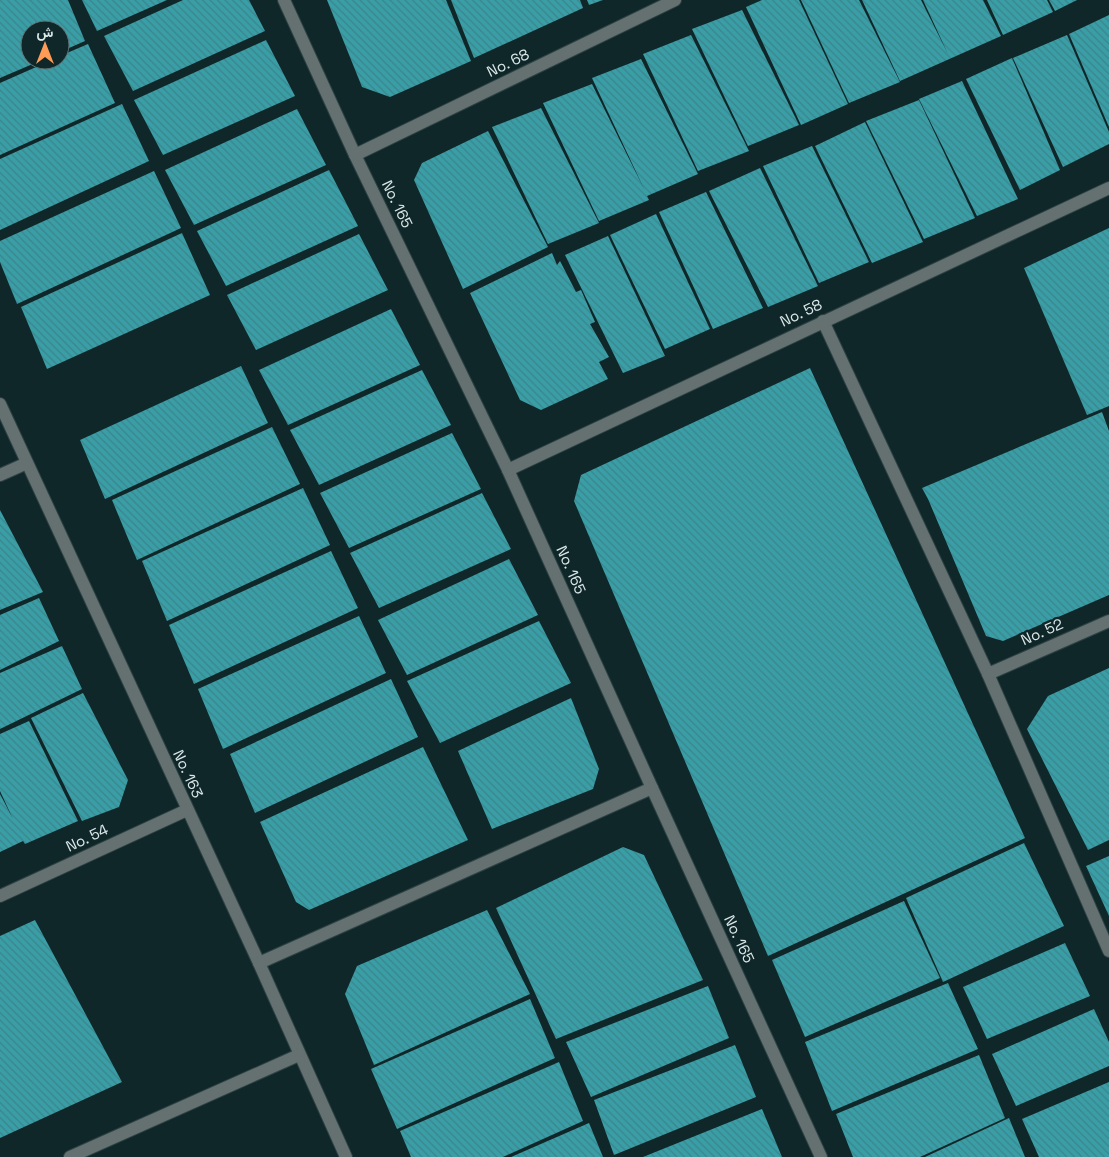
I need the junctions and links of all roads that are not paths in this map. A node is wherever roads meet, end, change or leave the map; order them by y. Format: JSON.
{"nodes":[{"id":1,"x":284,"y":0,"type":"edge"},
{"id":2,"x":676,"y":0,"type":"edge"},
{"id":3,"x":355,"y":155,"type":"junction"},
{"id":4,"x":1109,"y":188,"type":"edge"},
{"id":5,"x":823,"y":321,"type":"junction"},
{"id":6,"x":0,"y":404,"type":"edge"},
{"id":7,"x":27,"y":462,"type":"junction"},
{"id":8,"x":508,"y":470,"type":"junction"},
{"id":9,"x":0,"y":475,"type":"edge"},
{"id":10,"x":1109,"y":620,"type":"edge"},
{"id":11,"x":988,"y":674,"type":"junction"},
{"id":12,"x":652,"y":788,"type":"junction"},
{"id":13,"x":187,"y":810,"type":"junction"},
{"id":14,"x":0,"y":896,"type":"edge"},
{"id":15,"x":1109,"y":951,"type":"edge"},
{"id":16,"x":259,"y":963,"type":"junction"},
{"id":17,"x":299,"y":1055,"type":"junction"},
{"id":18,"x":70,"y":1157,"type":"edge"},
{"id":19,"x":346,"y":1157,"type":"edge"},
{"id":20,"x":822,"y":1157,"type":"edge"}],
"edges":[{"from":1,"to":3,"type":"street","name":"No. 165"},
{"from":2,"to":3,"type":"street","name":"No. 68"},
{"from":3,"to":8,"type":"street","name":"No. 165"},
{"from":4,"to":5,"type":"street","name":"No. 58"},
{"from":5,"to":8,"type":"street","name":"No. 58"},
{"from":5,"to":11,"type":"street"},
{"from":6,"to":7,"type":"street","name":"No. 163"},
{"from":7,"to":9,"type":"street"},
{"from":7,"to":13,"type":"street","name":"No. 163"},
{"from":8,"to":12,"type":"street","name":"No. 165"},
{"from":10,"to":11,"type":"street","name":"No. 52"},
{"from":11,"to":15,"type":"street"},
{"from":12,"to":16,"type":"street"},
{"from":12,"to":20,"type":"street","name":"No. 165"},
{"from":13,"to":14,"type":"street","name":"No. 54"},
{"from":13,"to":16,"type":"street","name":"No. 163"},
{"from":16,"to":17,"type":"street","name":"No. 163"},
{"from":17,"to":18,"type":"street"},
{"from":17,"to":19,"type":"street","name":"No. 163"}]}
